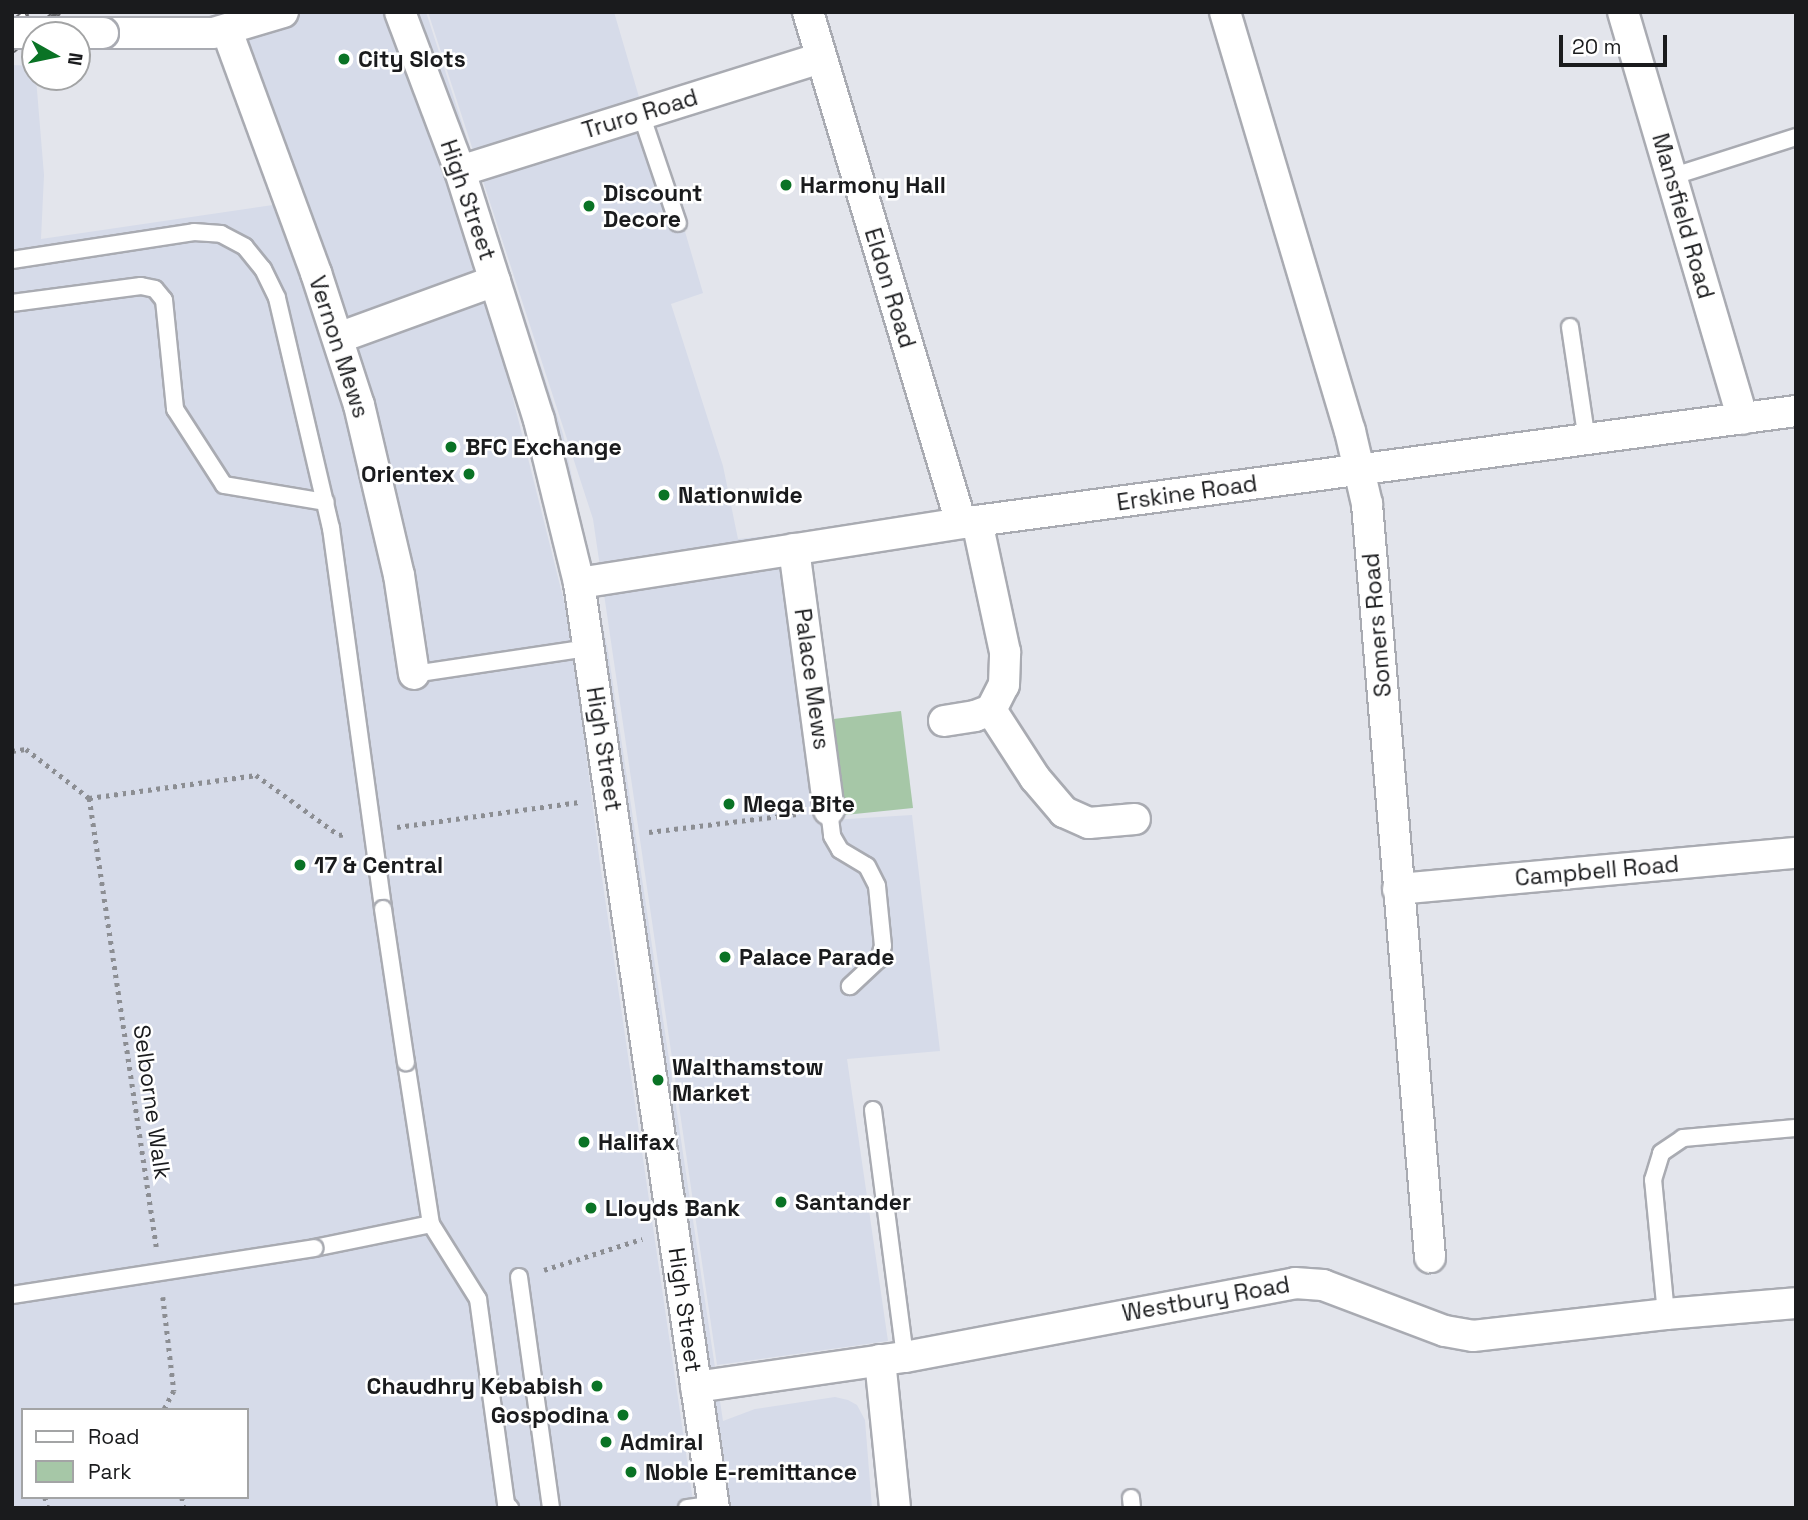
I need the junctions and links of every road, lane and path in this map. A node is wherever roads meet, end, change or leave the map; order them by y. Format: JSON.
{"nodes":[{"id":1,"x":283,"y":12,"type":"edge"},
{"id":2,"x":400,"y":12,"type":"edge"},
{"id":3,"x":808,"y":12,"type":"edge"},
{"id":4,"x":1226,"y":12,"type":"edge"},
{"id":5,"x":1623,"y":12,"type":"edge"},
{"id":6,"x":227,"y":31,"type":"junction"},
{"id":7,"x":12,"y":33,"type":"edge"},
{"id":8,"x":821,"y":58,"type":"junction"},
{"id":9,"x":641,"y":114,"type":"junction"},
{"id":10,"x":1796,"y":137,"type":"edge"},
{"id":11,"x":460,"y":171,"type":"junction"},
{"id":12,"x":1671,"y":177,"type":"junction"},
{"id":13,"x":678,"y":223,"type":"dead end"},
{"id":14,"x":12,"y":260,"type":"edge"},
{"id":15,"x":495,"y":281,"type":"junction"},
{"id":16,"x":12,"y":303,"type":"edge"},
{"id":17,"x":1570,"y":327,"type":"dead end"},
{"id":18,"x":338,"y":338,"type":"junction"},
{"id":19,"x":1796,"y":411,"type":"edge"},
{"id":20,"x":1743,"y":419,"type":"junction"},
{"id":21,"x":1587,"y":440,"type":"junction"},
{"id":22,"x":1360,"y":469,"type":"junction"},
{"id":23,"x":326,"y":502,"type":"junction"},
{"id":24,"x":969,"y":522,"type":"junction"},
{"id":25,"x":794,"y":550,"type":"junction"},
{"id":26,"x":579,"y":583,"type":"junction"},
{"id":27,"x":589,"y":648,"type":"junction"},
{"id":28,"x":414,"y":674,"type":"joint"},
{"id":29,"x":991,"y":710,"type":"junction"},
{"id":30,"x":944,"y":721,"type":"dead end"},
{"id":31,"x":12,"y":751,"type":"edge"},
{"id":32,"x":89,"y":797,"type":"junction"},
{"id":33,"x":611,"y":798,"type":"junction"},
{"id":34,"x":1135,"y":819,"type":"dead end"},
{"id":35,"x":831,"y":823,"type":"junction"},
{"id":36,"x":396,"y":827,"type":"dead end"},
{"id":37,"x":658,"y":831,"type":"dead end"},
{"id":38,"x":352,"y":833,"type":"dead end"},
{"id":39,"x":1796,"y":853,"type":"edge"},
{"id":40,"x":1398,"y":889,"type":"junction"},
{"id":41,"x":850,"y":986,"type":"dead end"},
{"id":42,"x":873,"y":1110,"type":"dead end"},
{"id":43,"x":1796,"y":1128,"type":"edge"},
{"id":44,"x":431,"y":1224,"type":"junction"},
{"id":45,"x":673,"y":1230,"type":"junction"},
{"id":46,"x":1430,"y":1256,"type":"dead end"},
{"id":47,"x":157,"y":1258,"type":"dead end"},
{"id":48,"x":519,"y":1278,"type":"joint"},
{"id":49,"x":162,"y":1294,"type":"dead end"},
{"id":50,"x":12,"y":1295,"type":"edge"},
{"id":51,"x":1796,"y":1303,"type":"edge"},
{"id":52,"x":1666,"y":1314,"type":"junction"},
{"id":53,"x":892,"y":1359,"type":"junction"},
{"id":54,"x":696,"y":1387,"type":"junction"},
{"id":55,"x":165,"y":1408,"type":"edge"},
{"id":56,"x":705,"y":1507,"type":"edge"},
{"id":57,"x":510,"y":1508,"type":"edge"},
{"id":58,"x":551,"y":1508,"type":"edge"},
{"id":59,"x":895,"y":1508,"type":"edge"}],
"edges":[{"from":1,"to":6,"type":"street"},
{"from":2,"to":11,"type":"street","name":"High Street"},
{"from":3,"to":8,"type":"street","name":"Eldon Road"},
{"from":4,"to":22,"type":"street","name":"Somers Road"},
{"from":5,"to":12,"type":"street","name":"Mansfield Road"},
{"from":6,"to":7,"type":"street","bridge":true},
{"from":6,"to":18,"type":"street","name":"Vernon Mews"},
{"from":8,"to":9,"type":"street","name":"Truro Road"},
{"from":8,"to":24,"type":"street","name":"Eldon Road"},
{"from":9,"to":11,"type":"street","name":"Truro Road"},
{"from":9,"to":13,"type":"lane"},
{"from":10,"to":12,"type":"lane"},
{"from":11,"to":15,"type":"street","name":"High Street"},
{"from":12,"to":20,"type":"street","name":"Mansfield Road"},
{"from":14,"to":23,"type":"lane"},
{"from":15,"to":18,"type":"street"},
{"from":15,"to":26,"type":"street","name":"High Street"},
{"from":16,"to":23,"type":"lane"},
{"from":17,"to":21,"type":"lane"},
{"from":18,"to":28,"type":"street","name":"Vernon Mews"},
{"from":19,"to":20,"type":"street","name":"Erskine Road"},
{"from":20,"to":21,"type":"street","name":"Erskine Road"},
{"from":21,"to":22,"type":"street","name":"Erskine Road"},
{"from":22,"to":24,"type":"street","name":"Erskine Road"},
{"from":22,"to":40,"type":"street","name":"Somers Road"},
{"from":23,"to":44,"type":"lane","bridge":true},
{"from":24,"to":25,"type":"street","name":"Erskine Road"},
{"from":24,"to":29,"type":"street","name":"Eldon Road"},
{"from":25,"to":26,"type":"street","name":"Erskine Road"},
{"from":25,"to":35,"type":"street","name":"Palace Mews"},
{"from":26,"to":27,"type":"street","name":"High Street"},
{"from":27,"to":28,"type":"lane"},
{"from":27,"to":33,"type":"street","name":"High Street"},
{"from":29,"to":30,"type":"street"},
{"from":29,"to":34,"type":"street"},
{"from":31,"to":32,"type":"path"},
{"from":32,"to":38,"type":"path"},
{"from":32,"to":47,"type":"path","name":"Selborne Walk"},
{"from":33,"to":36,"type":"path"},
{"from":33,"to":45,"type":"street","name":"High Street"},
{"from":35,"to":37,"type":"path"},
{"from":35,"to":41,"type":"lane"},
{"from":39,"to":40,"type":"street","name":"Campbell Road"},
{"from":40,"to":46,"type":"street","name":"Somers Road"},
{"from":42,"to":53,"type":"lane"},
{"from":43,"to":52,"type":"lane"},
{"from":44,"to":50,"type":"lane","bridge":true},
{"from":44,"to":57,"type":"lane"},
{"from":45,"to":48,"type":"path"},
{"from":45,"to":54,"type":"street","name":"High Street"},
{"from":48,"to":58,"type":"lane"},
{"from":49,"to":55,"type":"path"},
{"from":51,"to":52,"type":"street","name":"Westbury Road"},
{"from":52,"to":53,"type":"street","name":"Westbury Road"},
{"from":53,"to":54,"type":"street","name":"Westbury Road"},
{"from":53,"to":59,"type":"street"},
{"from":54,"to":56,"type":"street","name":"High Street"}]}
